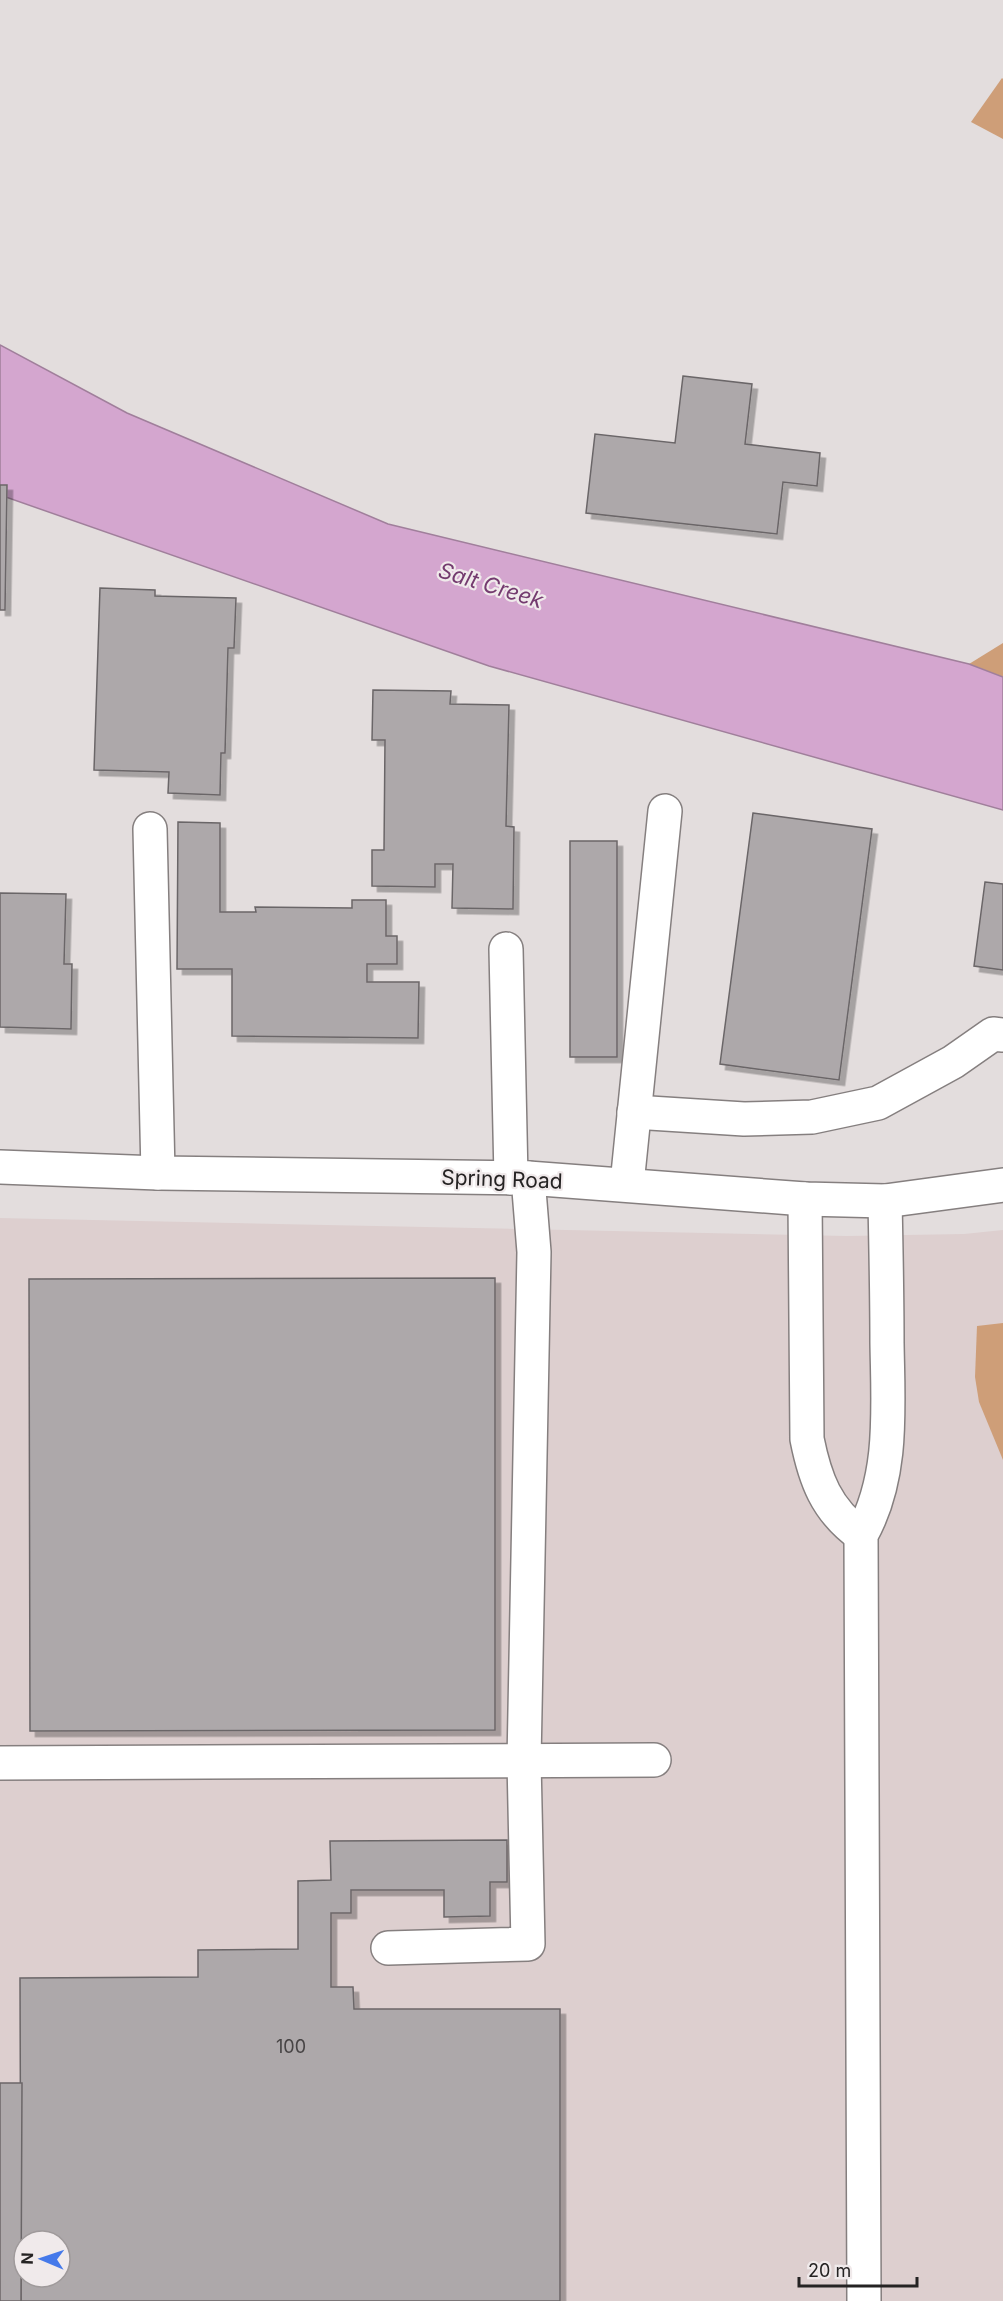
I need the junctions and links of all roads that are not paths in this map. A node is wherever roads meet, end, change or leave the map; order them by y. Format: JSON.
{"nodes":[{"id":1,"x":665,"y":811,"type":"dead end"},
{"id":2,"x":150,"y":829,"type":"dead end"},
{"id":3,"x":506,"y":949,"type":"dead end"},
{"id":4,"x":1003,"y":1035,"type":"edge"},
{"id":5,"x":633,"y":1112,"type":"junction"},
{"id":6,"x":0,"y":1167,"type":"edge"},
{"id":7,"x":158,"y":1173,"type":"junction"},
{"id":8,"x":520,"y":1178,"type":"junction"},
{"id":9,"x":627,"y":1184,"type":"junction"},
{"id":10,"x":1003,"y":1185,"type":"edge"},
{"id":11,"x":805,"y":1199,"type":"junction"},
{"id":12,"x":885,"y":1201,"type":"junction"},
{"id":13,"x":861,"y":1535,"type":"junction"},
{"id":14,"x":654,"y":1760,"type":"dead end"},
{"id":15,"x":524,"y":1761,"type":"junction"},
{"id":16,"x":0,"y":1763,"type":"edge"},
{"id":17,"x":388,"y":1948,"type":"dead end"},
{"id":18,"x":864,"y":2301,"type":"edge"}],
"edges":[{"from":1,"to":5,"type":"street"},
{"from":2,"to":7,"type":"street"},
{"from":3,"to":8,"type":"street"},
{"from":4,"to":5,"type":"street"},
{"from":5,"to":9,"type":"street"},
{"from":6,"to":7,"type":"street","name":"Spring Road"},
{"from":7,"to":8,"type":"street","name":"Spring Road"},
{"from":8,"to":9,"type":"street","name":"Spring Road"},
{"from":8,"to":15,"type":"street"},
{"from":9,"to":11,"type":"street","name":"Spring Road"},
{"from":10,"to":12,"type":"street","name":"Spring Road"},
{"from":11,"to":12,"type":"street","name":"Spring Road"},
{"from":11,"to":13,"type":"street"},
{"from":12,"to":13,"type":"street"},
{"from":13,"to":18,"type":"street"},
{"from":14,"to":15,"type":"street"},
{"from":15,"to":16,"type":"street"},
{"from":15,"to":17,"type":"street"}]}
